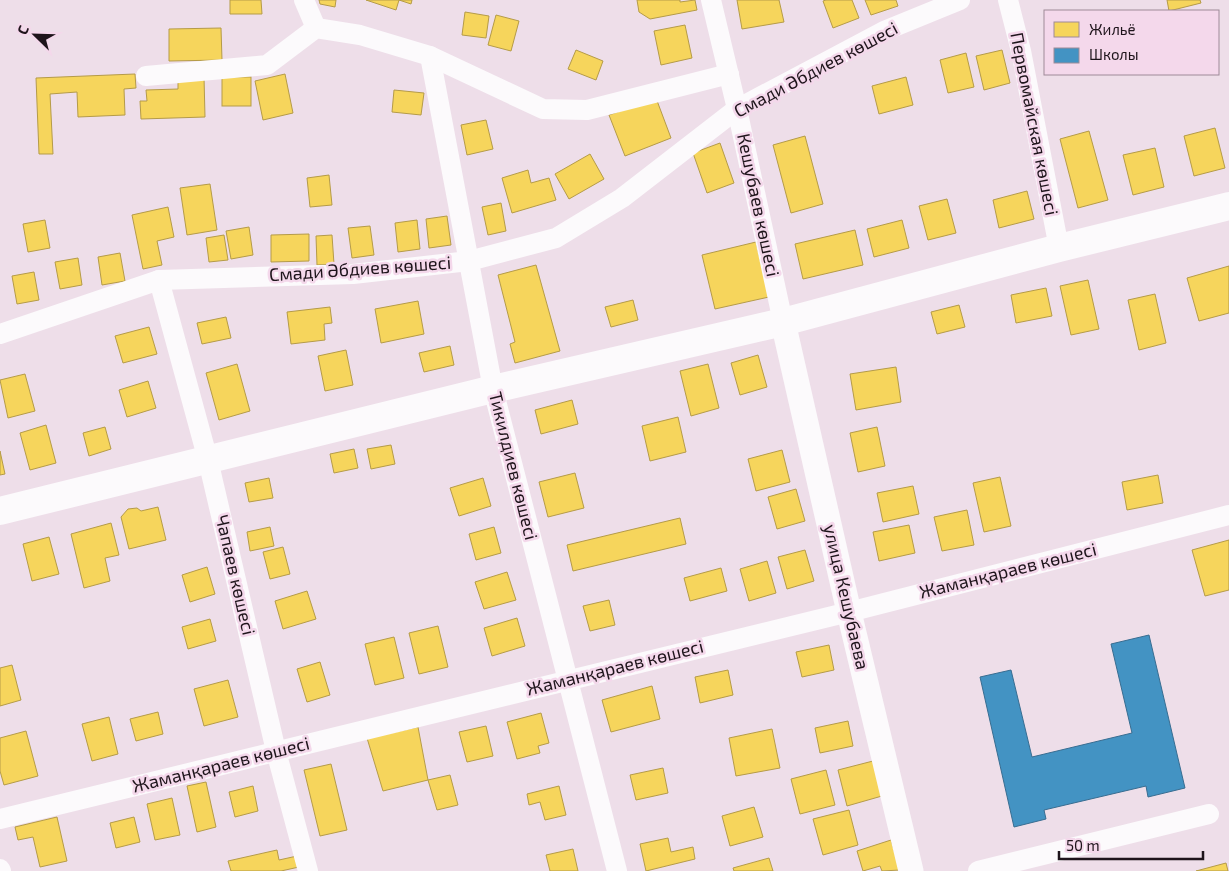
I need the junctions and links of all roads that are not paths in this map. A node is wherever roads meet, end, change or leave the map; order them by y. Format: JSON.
{"nodes":[{"id":1,"x":304,"y":0,"type":"edge"},
{"id":2,"x":711,"y":0,"type":"edge"},
{"id":3,"x":960,"y":0,"type":"edge"},
{"id":4,"x":1008,"y":0,"type":"edge"},
{"id":5,"x":316,"y":28,"type":"junction"},
{"id":6,"x":430,"y":56,"type":"junction"},
{"id":7,"x":729,"y":74,"type":"junction"},
{"id":8,"x":146,"y":76,"type":"dead end"},
{"id":9,"x":737,"y":109,"type":"junction"},
{"id":10,"x":1229,"y":206,"type":"edge"},
{"id":11,"x":1059,"y":248,"type":"junction"},
{"id":12,"x":469,"y":261,"type":"junction"},
{"id":13,"x":159,"y":280,"type":"junction"},
{"id":14,"x":783,"y":322,"type":"junction"},
{"id":15,"x":0,"y":334,"type":"edge"},
{"id":16,"x":493,"y":389,"type":"junction"},
{"id":17,"x":208,"y":460,"type":"junction"},
{"id":18,"x":0,"y":511,"type":"edge"},
{"id":19,"x":1229,"y":515,"type":"edge"},
{"id":20,"x":849,"y":612,"type":"junction"},
{"id":21,"x":568,"y":680,"type":"junction"},
{"id":22,"x":276,"y":751,"type":"junction"},
{"id":23,"x":1209,"y":814,"type":"dead end"},
{"id":24,"x":0,"y":819,"type":"edge"},
{"id":25,"x":308,"y":871,"type":"edge"},
{"id":26,"x":618,"y":871,"type":"edge"},
{"id":27,"x":911,"y":871,"type":"edge"},
{"id":28,"x":978,"y":871,"type":"edge"}],
"edges":[{"from":1,"to":5,"type":"street"},
{"from":2,"to":7,"type":"street","name":"Кешубаев көшесі"},
{"from":3,"to":9,"type":"street","name":"Смади Әбдиев көшесі"},
{"from":4,"to":11,"type":"street","name":"Первомайская көшесі"},
{"from":5,"to":6,"type":"street"},
{"from":5,"to":8,"type":"street"},
{"from":6,"to":7,"type":"street"},
{"from":6,"to":12,"type":"street","name":"Тикилдиев көшесі"},
{"from":7,"to":9,"type":"street","name":"Кешубаев көшесі"},
{"from":9,"to":12,"type":"street","name":"Смади Әбдиев көшесі"},
{"from":9,"to":14,"type":"street","name":"Кешубаев көшесі"},
{"from":10,"to":11,"type":"main road"},
{"from":11,"to":14,"type":"main road"},
{"from":12,"to":13,"type":"street","name":"Смади Әбдиев көшесі"},
{"from":12,"to":16,"type":"street","name":"Тикилдиев көшесі"},
{"from":13,"to":15,"type":"street","name":"Смади Әбдиев көшесі"},
{"from":13,"to":17,"type":"street","name":"Чапаев көшесі"},
{"from":14,"to":16,"type":"main road"},
{"from":14,"to":20,"type":"street","name":"улица Кешубаева"},
{"from":16,"to":17,"type":"main road"},
{"from":16,"to":21,"type":"street","name":"Тикилдиев көшесі"},
{"from":17,"to":18,"type":"main road"},
{"from":17,"to":22,"type":"street","name":"Чапаев көшесі"},
{"from":19,"to":20,"type":"street","name":"Жаманқараев көшесі"},
{"from":20,"to":21,"type":"street","name":"Жаманқараев көшесі"},
{"from":20,"to":27,"type":"street","name":"улица Кешубаева"},
{"from":21,"to":22,"type":"street","name":"Жаманқараев көшесі"},
{"from":21,"to":26,"type":"street","name":"Тикилдиев көшесі"},
{"from":22,"to":24,"type":"street","name":"Жаманқараев көшесі"},
{"from":22,"to":25,"type":"street","name":"Чапаев көшесі"},
{"from":23,"to":28,"type":"street"}]}
